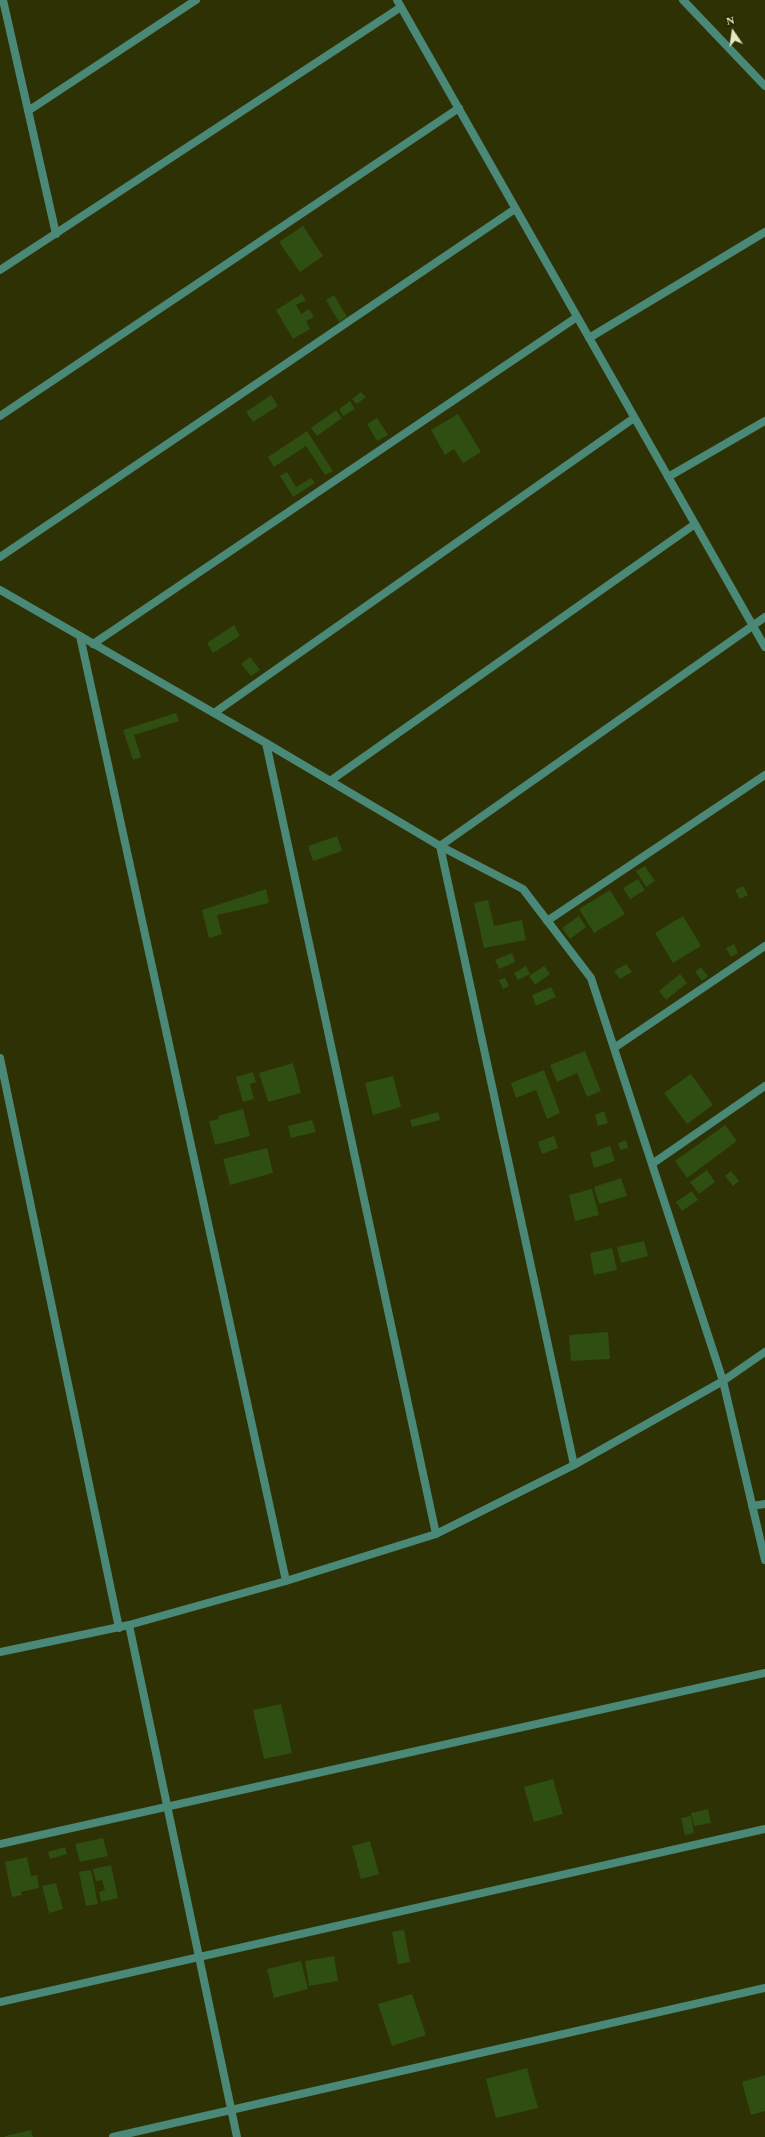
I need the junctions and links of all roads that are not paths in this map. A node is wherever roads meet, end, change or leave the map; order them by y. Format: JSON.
{"nodes":[{"id":1,"x":2,"y":0,"type":"edge"},
{"id":2,"x":196,"y":0,"type":"edge"},
{"id":3,"x":683,"y":0,"type":"edge"},
{"id":4,"x":399,"y":4,"type":"edge"},
{"id":5,"x":765,"y":86,"type":"edge"},
{"id":6,"x":458,"y":108,"type":"junction"},
{"id":7,"x":28,"y":111,"type":"junction"},
{"id":8,"x":515,"y":209,"type":"junction"},
{"id":9,"x":765,"y":232,"type":"edge"},
{"id":10,"x":56,"y":234,"type":"junction"},
{"id":11,"x":0,"y":270,"type":"edge"},
{"id":12,"x":577,"y":317,"type":"junction"},
{"id":13,"x":589,"y":338,"type":"junction"},
{"id":14,"x":0,"y":416,"type":"edge"},
{"id":15,"x":634,"y":418,"type":"junction"},
{"id":16,"x":765,"y":421,"type":"edge"},
{"id":17,"x":668,"y":477,"type":"junction"},
{"id":18,"x":695,"y":524,"type":"junction"},
{"id":19,"x":0,"y":557,"type":"edge"},
{"id":20,"x":0,"y":590,"type":"edge"},
{"id":21,"x":765,"y":617,"type":"edge"},
{"id":22,"x":752,"y":625,"type":"junction"},
{"id":23,"x":80,"y":636,"type":"junction"},
{"id":24,"x":94,"y":644,"type":"junction"},
{"id":25,"x":765,"y":647,"type":"edge"},
{"id":26,"x":214,"y":713,"type":"junction"},
{"id":27,"x":266,"y":743,"type":"junction"},
{"id":28,"x":765,"y":775,"type":"edge"},
{"id":29,"x":330,"y":781,"type":"junction"},
{"id":30,"x":440,"y":846,"type":"junction"},
{"id":31,"x":547,"y":921,"type":"junction"},
{"id":32,"x":765,"y":946,"type":"edge"},
{"id":33,"x":614,"y":1048,"type":"junction"},
{"id":34,"x":0,"y":1058,"type":"edge"},
{"id":35,"x":765,"y":1086,"type":"edge"},
{"id":36,"x":652,"y":1164,"type":"junction"},
{"id":37,"x":765,"y":1352,"type":"edge"},
{"id":38,"x":723,"y":1381,"type":"junction"},
{"id":39,"x":574,"y":1465,"type":"junction"},
{"id":40,"x":765,"y":1504,"type":"edge"},
{"id":41,"x":752,"y":1506,"type":"junction"},
{"id":42,"x":436,"y":1534,"type":"junction"},
{"id":43,"x":765,"y":1560,"type":"edge"},
{"id":44,"x":286,"y":1581,"type":"junction"},
{"id":45,"x":129,"y":1625,"type":"junction"},
{"id":46,"x":119,"y":1628,"type":"junction"},
{"id":47,"x":0,"y":1652,"type":"edge"},
{"id":48,"x":765,"y":1673,"type":"edge"},
{"id":49,"x":167,"y":1807,"type":"junction"},
{"id":50,"x":765,"y":1829,"type":"edge"},
{"id":51,"x":0,"y":1844,"type":"edge"},
{"id":52,"x":199,"y":1957,"type":"junction"},
{"id":53,"x":765,"y":1988,"type":"edge"},
{"id":54,"x":0,"y":2002,"type":"edge"},
{"id":55,"x":232,"y":2110,"type":"junction"},
{"id":56,"x":114,"y":2137,"type":"edge"},
{"id":57,"x":237,"y":2137,"type":"edge"}],
"edges":[{"from":1,"to":7,"type":"street"},
{"from":2,"to":7,"type":"street"},
{"from":3,"to":5,"type":"street"},
{"from":4,"to":6,"type":"street"},
{"from":4,"to":10,"type":"street"},
{"from":6,"to":8,"type":"street"},
{"from":6,"to":14,"type":"street"},
{"from":7,"to":10,"type":"street"},
{"from":8,"to":12,"type":"street"},
{"from":8,"to":19,"type":"street"},
{"from":9,"to":13,"type":"street"},
{"from":10,"to":11,"type":"street"},
{"from":12,"to":13,"type":"street"},
{"from":12,"to":24,"type":"street"},
{"from":13,"to":15,"type":"street"},
{"from":15,"to":17,"type":"street"},
{"from":15,"to":26,"type":"street"},
{"from":16,"to":17,"type":"street"},
{"from":17,"to":18,"type":"street"},
{"from":18,"to":22,"type":"street"},
{"from":18,"to":29,"type":"street"},
{"from":20,"to":23,"type":"street"},
{"from":21,"to":22,"type":"street"},
{"from":22,"to":25,"type":"street"},
{"from":22,"to":30,"type":"street"},
{"from":23,"to":24,"type":"street"},
{"from":23,"to":44,"type":"street"},
{"from":24,"to":26,"type":"street"},
{"from":26,"to":27,"type":"street"},
{"from":27,"to":29,"type":"street"},
{"from":27,"to":42,"type":"street"},
{"from":28,"to":31,"type":"street"},
{"from":29,"to":30,"type":"street"},
{"from":30,"to":31,"type":"street"},
{"from":30,"to":39,"type":"street"},
{"from":31,"to":33,"type":"street"},
{"from":32,"to":33,"type":"street"},
{"from":33,"to":36,"type":"street"},
{"from":34,"to":46,"type":"street"},
{"from":35,"to":36,"type":"street"},
{"from":36,"to":38,"type":"street"},
{"from":37,"to":38,"type":"street"},
{"from":38,"to":39,"type":"street"},
{"from":38,"to":41,"type":"street"},
{"from":39,"to":42,"type":"street"},
{"from":40,"to":41,"type":"street"},
{"from":41,"to":43,"type":"street"},
{"from":42,"to":44,"type":"street"},
{"from":44,"to":45,"type":"street"},
{"from":45,"to":46,"type":"street"},
{"from":45,"to":49,"type":"street"},
{"from":46,"to":47,"type":"street"},
{"from":48,"to":49,"type":"street"},
{"from":49,"to":51,"type":"street"},
{"from":49,"to":52,"type":"street"},
{"from":50,"to":52,"type":"street"},
{"from":52,"to":54,"type":"street"},
{"from":52,"to":55,"type":"street"},
{"from":53,"to":55,"type":"street"},
{"from":55,"to":56,"type":"street"},
{"from":55,"to":57,"type":"street"}]}
